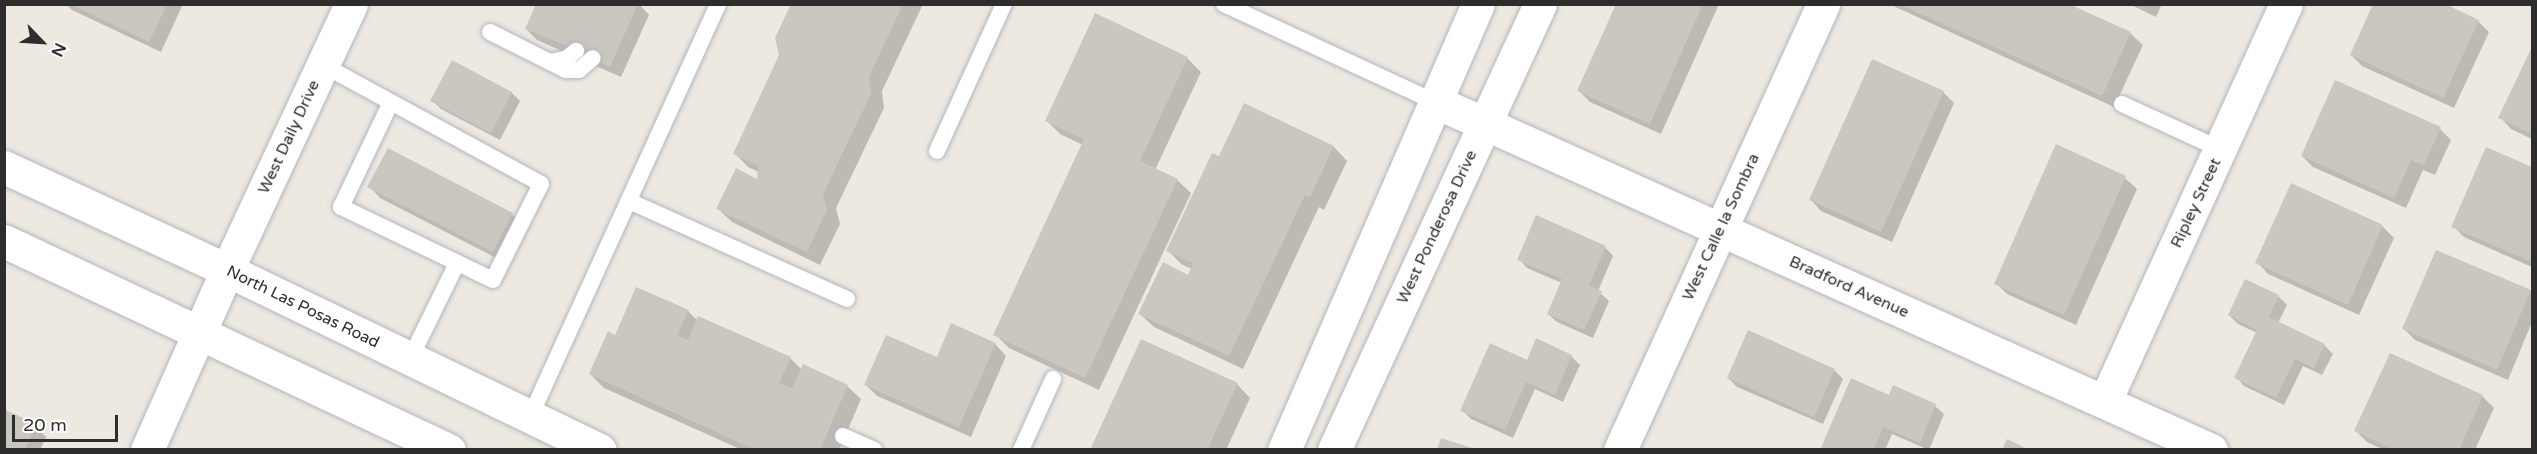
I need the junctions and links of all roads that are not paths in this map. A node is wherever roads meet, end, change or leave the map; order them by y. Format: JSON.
{"nodes":[{"id":1,"x":351,"y":4,"type":"edge"},
{"id":2,"x":718,"y":4,"type":"edge"},
{"id":3,"x":1004,"y":4,"type":"edge"},
{"id":4,"x":1224,"y":4,"type":"edge"},
{"id":5,"x":1478,"y":4,"type":"edge"},
{"id":6,"x":1540,"y":4,"type":"edge"},
{"id":7,"x":1823,"y":4,"type":"edge"},
{"id":8,"x":2282,"y":6,"type":"edge"},
{"id":9,"x":490,"y":32,"type":"dead end"},
{"id":10,"x":576,"y":51,"type":"dead end"},
{"id":11,"x":593,"y":58,"type":"dead end"},
{"id":12,"x":550,"y":62,"type":"junction"},
{"id":13,"x":323,"y":65,"type":"junction"},
{"id":14,"x":391,"y":102,"type":"junction"},
{"id":15,"x":1435,"y":102,"type":"junction"},
{"id":16,"x":2122,"y":104,"type":"dead end"},
{"id":17,"x":1486,"y":124,"type":"junction"},
{"id":18,"x":2220,"y":149,"type":"junction"},
{"id":19,"x":937,"y":151,"type":"dead end"},
{"id":20,"x":4,"y":167,"type":"edge"},
{"id":21,"x":629,"y":201,"type":"junction"},
{"id":22,"x":1720,"y":229,"type":"junction"},
{"id":23,"x":4,"y":242,"type":"edge"},
{"id":24,"x":457,"y":263,"type":"junction"},
{"id":25,"x":227,"y":270,"type":"junction"},
{"id":26,"x":847,"y":299,"type":"dead end"},
{"id":27,"x":199,"y":334,"type":"junction"},
{"id":28,"x":410,"y":359,"type":"junction"},
{"id":29,"x":1053,"y":379,"type":"dead end"},
{"id":30,"x":2105,"y":401,"type":"junction"},
{"id":31,"x":530,"y":417,"type":"junction"},
{"id":32,"x":843,"y":436,"type":"dead end"},
{"id":33,"x":864,"y":448,"type":"edge"},
{"id":34,"x":147,"y":450,"type":"edge"},
{"id":35,"x":449,"y":450,"type":"edge"},
{"id":36,"x":600,"y":450,"type":"edge"},
{"id":37,"x":1020,"y":450,"type":"edge"},
{"id":38,"x":1284,"y":450,"type":"edge"},
{"id":39,"x":1334,"y":450,"type":"edge"},
{"id":40,"x":1620,"y":450,"type":"edge"},
{"id":41,"x":2211,"y":450,"type":"edge"}],
"edges":[{"from":1,"to":13,"type":"main road","name":"West Daily Drive"},
{"from":2,"to":21,"type":"lane"},
{"from":3,"to":19,"type":"lane"},
{"from":4,"to":15,"type":"lane"},
{"from":5,"to":15,"type":"main road"},
{"from":6,"to":17,"type":"main road","name":"West Ponderosa Drive"},
{"from":7,"to":22,"type":"main road","name":"West Calle la Sombra"},
{"from":8,"to":18,"type":"main road","name":"Ripley Street"},
{"from":9,"to":12,"type":"lane"},
{"from":10,"to":12,"type":"lane"},
{"from":11,"to":12,"type":"lane"},
{"from":13,"to":14,"type":"lane"},
{"from":13,"to":25,"type":"main road","name":"West Daily Drive"},
{"from":14,"to":24,"type":"lane"},
{"from":14,"to":24,"type":"lane"},
{"from":15,"to":17,"type":"main road","name":"Bradford Avenue"},
{"from":15,"to":38,"type":"main road"},
{"from":16,"to":18,"type":"lane"},
{"from":17,"to":22,"type":"main road","name":"Bradford Avenue"},
{"from":17,"to":39,"type":"main road","name":"West Ponderosa Drive"},
{"from":18,"to":30,"type":"main road","name":"Ripley Street"},
{"from":20,"to":25,"type":"main road","name":"North Las Posas Road"},
{"from":21,"to":26,"type":"lane"},
{"from":21,"to":31,"type":"lane"},
{"from":22,"to":30,"type":"main road","name":"Bradford Avenue"},
{"from":22,"to":40,"type":"main road","name":"West Calle la Sombra"},
{"from":23,"to":27,"type":"main road"},
{"from":24,"to":28,"type":"lane"},
{"from":25,"to":27,"type":"main road","name":"West Daily Drive"},
{"from":25,"to":28,"type":"main road","name":"North Las Posas Road"},
{"from":27,"to":34,"type":"main road","name":"West Daily Drive"},
{"from":27,"to":35,"type":"main road"},
{"from":28,"to":31,"type":"main road","name":"North Las Posas Road"},
{"from":29,"to":37,"type":"lane"},
{"from":30,"to":41,"type":"main road","name":"Bradford Avenue"},
{"from":31,"to":36,"type":"main road","name":"North Las Posas Road"},
{"from":32,"to":33,"type":"lane"}]}
